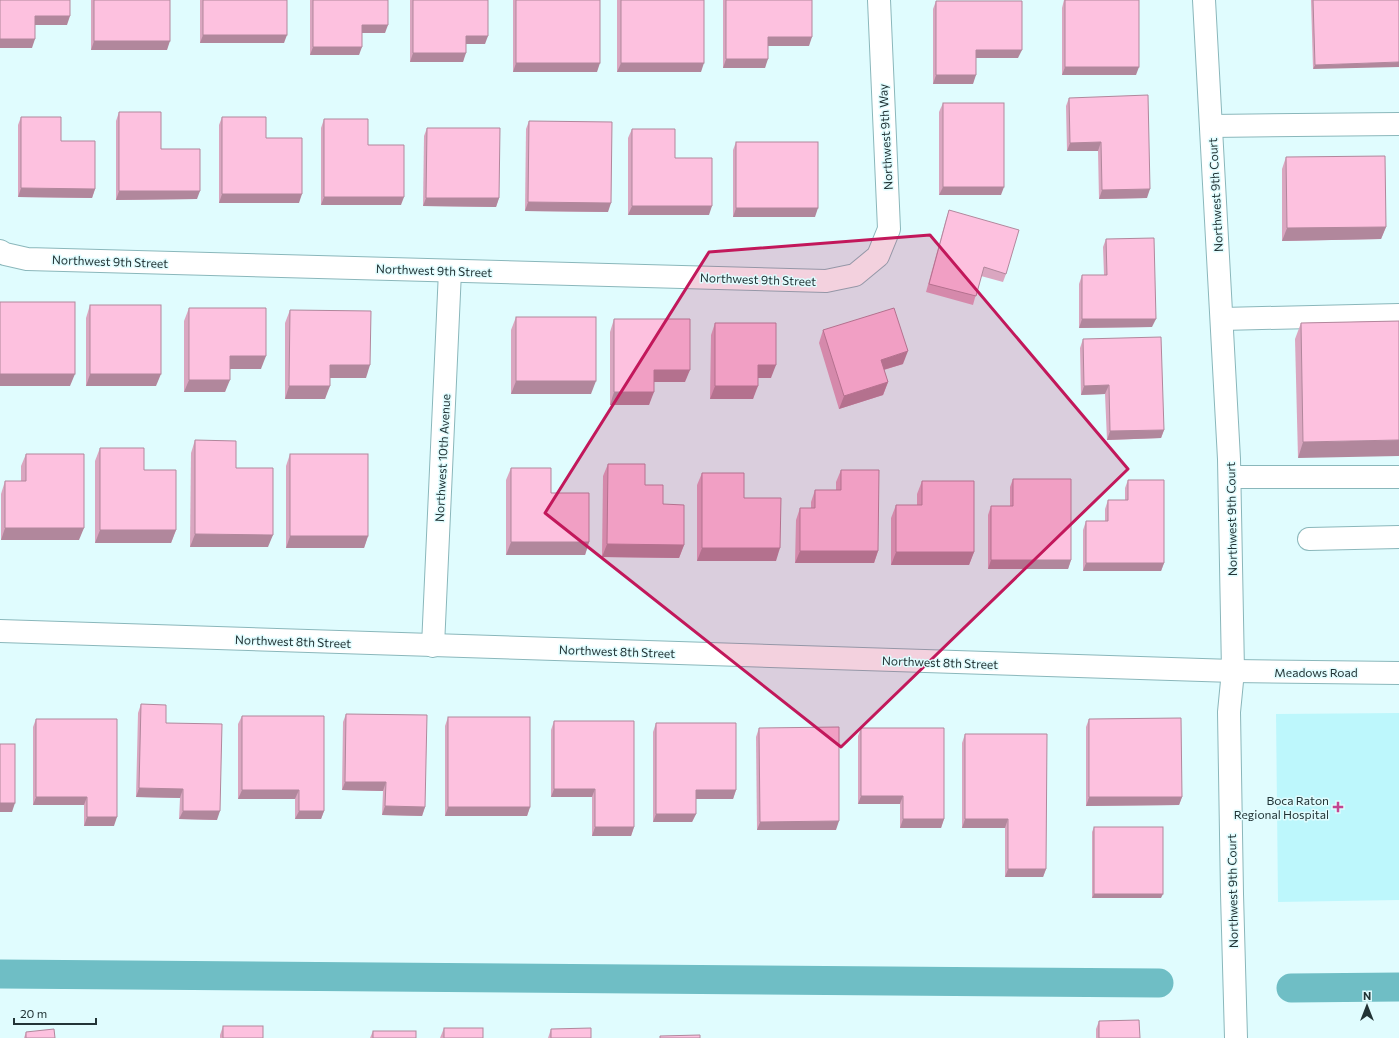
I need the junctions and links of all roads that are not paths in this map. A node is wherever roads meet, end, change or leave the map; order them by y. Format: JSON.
{"nodes":[{"id":1,"x":879,"y":0,"type":"edge"},
{"id":2,"x":1204,"y":0,"type":"edge"},
{"id":3,"x":1399,"y":124,"type":"edge"},
{"id":4,"x":1211,"y":126,"type":"junction"},
{"id":5,"x":0,"y":251,"type":"edge"},
{"id":6,"x":866,"y":266,"type":"joint"},
{"id":7,"x":450,"y":271,"type":"junction"},
{"id":8,"x":1399,"y":315,"type":"edge"},
{"id":9,"x":1222,"y":319,"type":"junction"},
{"id":10,"x":1230,"y":477,"type":"junction"},
{"id":11,"x":1399,"y":477,"type":"edge"},
{"id":12,"x":1399,"y":537,"type":"edge"},
{"id":13,"x":1309,"y":539,"type":"dead end"},
{"id":14,"x":0,"y":631,"type":"edge"},
{"id":15,"x":434,"y":646,"type":"junction"},
{"id":16,"x":1233,"y":672,"type":"junction"},
{"id":17,"x":1399,"y":673,"type":"edge"},
{"id":18,"x":1236,"y":1038,"type":"edge"}],
"edges":[{"from":1,"to":6,"type":"street","name":"Northwest 9th Way"},
{"from":2,"to":4,"type":"street","name":"Northwest 9th Court"},
{"from":3,"to":4,"type":"street"},
{"from":4,"to":9,"type":"street","name":"Northwest 9th Court"},
{"from":5,"to":7,"type":"street","name":"Northwest 9th Street"},
{"from":6,"to":7,"type":"street","name":"Northwest 9th Street"},
{"from":7,"to":15,"type":"street","name":"Northwest 10th Avenue"},
{"from":8,"to":9,"type":"street"},
{"from":9,"to":10,"type":"street","name":"Northwest 9th Court"},
{"from":10,"to":11,"type":"street"},
{"from":10,"to":16,"type":"street","name":"Northwest 9th Court"},
{"from":12,"to":13,"type":"street"},
{"from":14,"to":15,"type":"street","name":"Northwest 8th Street"},
{"from":15,"to":16,"type":"street","name":"Northwest 8th Street"},
{"from":16,"to":17,"type":"street","name":"Meadows Road"},
{"from":16,"to":18,"type":"street","name":"Northwest 9th Court"}]}
